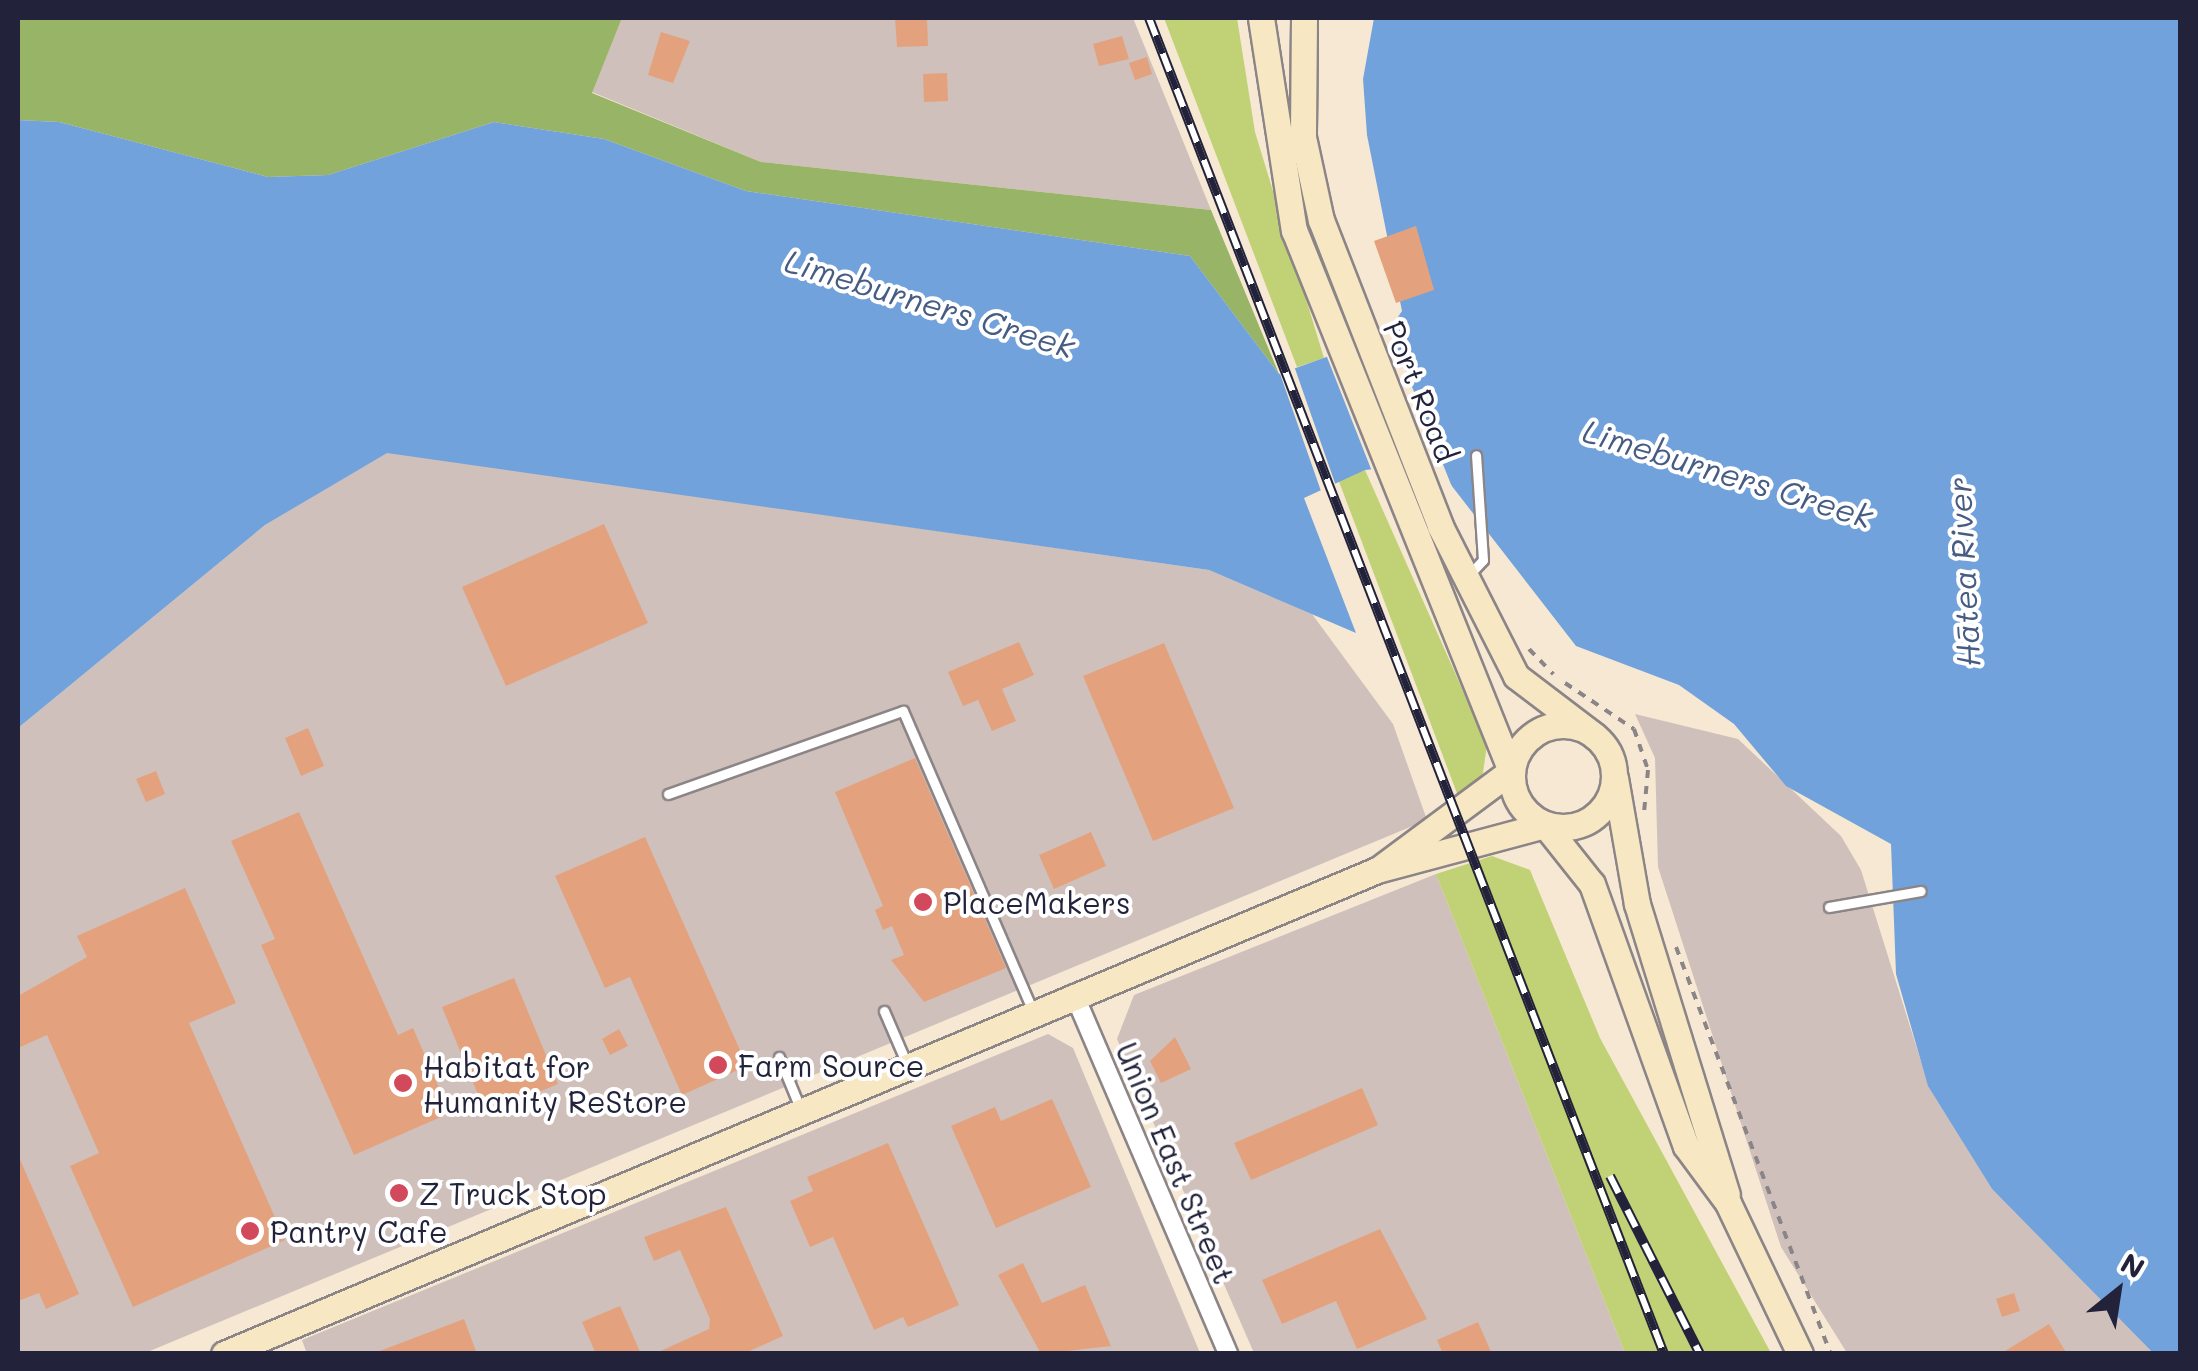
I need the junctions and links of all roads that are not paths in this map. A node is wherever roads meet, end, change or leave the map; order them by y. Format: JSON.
{"nodes":[{"id":1,"x":1262,"y":18,"type":"edge"},
{"id":2,"x":1304,"y":18,"type":"edge"},
{"id":3,"x":1476,"y":455,"type":"dead end"},
{"id":4,"x":1464,"y":580,"type":"junction"},
{"id":5,"x":1596,"y":736,"type":"junction"},
{"id":6,"x":1511,"y":771,"type":"junction"},
{"id":7,"x":1615,"y":778,"type":"junction"},
{"id":8,"x":668,"y":794,"type":"dead end"},
{"id":9,"x":1545,"y":825,"type":"junction"},
{"id":10,"x":1378,"y":870,"type":"junction"},
{"id":11,"x":1921,"y":891,"type":"dead end"},
{"id":12,"x":1829,"y":907,"type":"dead end"},
{"id":13,"x":1074,"y":994,"type":"junction"},
{"id":14,"x":884,"y":1011,"type":"dead end"},
{"id":15,"x":1034,"y":1011,"type":"junction"},
{"id":16,"x":779,"y":1057,"type":"dead end"},
{"id":17,"x":907,"y":1065,"type":"junction"},
{"id":18,"x":801,"y":1111,"type":"junction"},
{"id":19,"x":1728,"y":1203,"type":"junction"},
{"id":20,"x":268,"y":1345,"type":"edge"},
{"id":21,"x":224,"y":1354,"type":"edge"},
{"id":22,"x":1228,"y":1354,"type":"edge"},
{"id":23,"x":1800,"y":1354,"type":"edge"}],
"edges":[{"from":1,"to":6,"type":"main road","name":"Port Road"},
{"from":2,"to":4,"type":"main road","name":"Port Road"},
{"from":3,"to":4,"type":"lane"},
{"from":4,"to":5,"type":"main road","name":"Port Road"},
{"from":5,"to":6,"type":"main road"},
{"from":5,"to":7,"type":"main road","name":"Port Road"},
{"from":6,"to":9,"type":"main road","name":"Port Road"},
{"from":6,"to":10,"type":"main road"},
{"from":7,"to":9,"type":"main road"},
{"from":7,"to":19,"type":"main road","name":"Port Road"},
{"from":8,"to":15,"type":"lane"},
{"from":9,"to":10,"type":"main road"},
{"from":9,"to":19,"type":"main road","name":"Port Road"},
{"from":10,"to":13,"type":"main road"},
{"from":11,"to":12,"type":"lane"},
{"from":13,"to":15,"type":"main road"},
{"from":13,"to":22,"type":"street","name":"Union East Street"},
{"from":14,"to":17,"type":"lane"},
{"from":15,"to":17,"type":"main road"},
{"from":16,"to":18,"type":"lane"},
{"from":17,"to":18,"type":"main road"},
{"from":18,"to":20,"type":"main road"},
{"from":19,"to":23,"type":"main road","name":"Port Road"},
{"from":20,"to":21,"type":"main road"}]}
